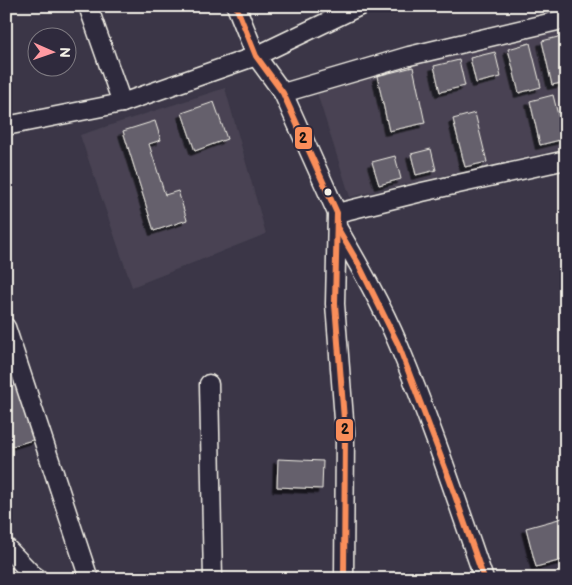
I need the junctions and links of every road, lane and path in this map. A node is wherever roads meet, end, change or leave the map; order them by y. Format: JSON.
{"nodes":[{"id":1,"x":88,"y":6,"type":"edge"},
{"id":2,"x":236,"y":6,"type":"edge"},
{"id":3,"x":360,"y":6,"type":"edge"},
{"id":4,"x":566,"y":19,"type":"edge"},
{"id":5,"x":256,"y":56,"type":"junction"},
{"id":6,"x":283,"y":93,"type":"junction"},
{"id":7,"x":122,"y":103,"type":"junction"},
{"id":8,"x":6,"y":126,"type":"edge"},
{"id":9,"x":566,"y":160,"type":"edge"},
{"id":10,"x":337,"y":219,"type":"junction"},
{"id":11,"x":6,"y":327,"type":"edge"},
{"id":12,"x":209,"y":384,"type":"dead end"},
{"id":13,"x":6,"y":547,"type":"edge"},
{"id":14,"x":39,"y":579,"type":"edge"},
{"id":15,"x":89,"y":579,"type":"edge"},
{"id":16,"x":213,"y":579,"type":"edge"},
{"id":17,"x":344,"y":579,"type":"edge"},
{"id":18,"x":484,"y":579,"type":"edge"}],
"edges":[{"from":1,"to":7,"type":"street"},
{"from":2,"to":5,"type":"street"},
{"from":3,"to":5,"type":"street"},
{"from":4,"to":6,"type":"street"},
{"from":5,"to":6,"type":"street"},
{"from":5,"to":7,"type":"street"},
{"from":6,"to":10,"type":"street"},
{"from":7,"to":8,"type":"street"},
{"from":9,"to":10,"type":"street"},
{"from":10,"to":17,"type":"street"},
{"from":10,"to":18,"type":"street"},
{"from":11,"to":15,"type":"street"},
{"from":12,"to":16,"type":"street"},
{"from":13,"to":14,"type":"street"}]}
